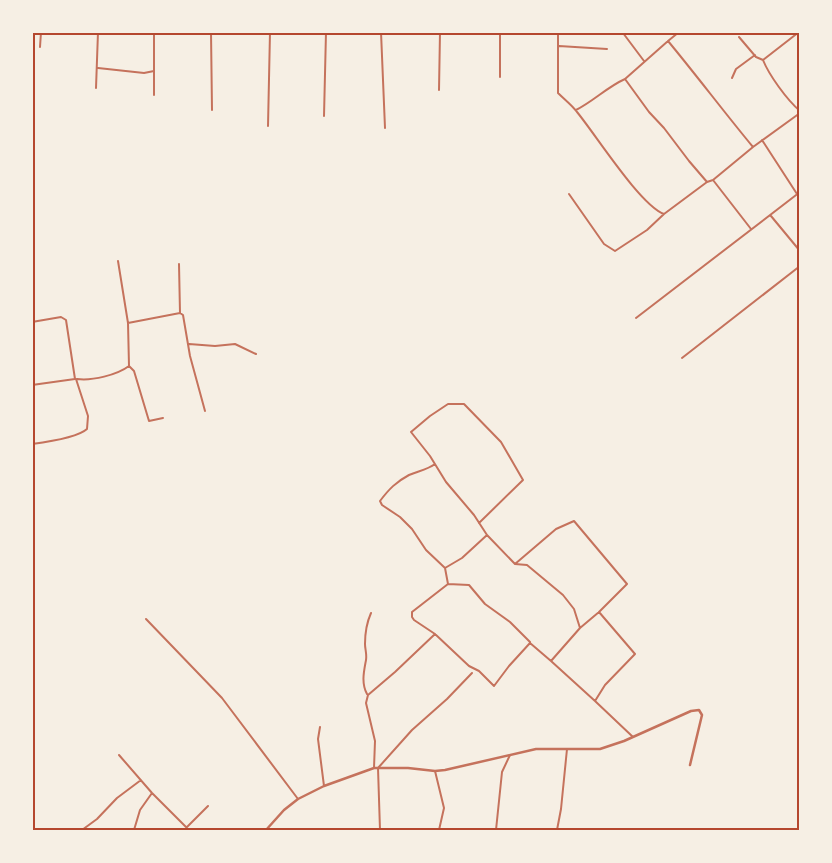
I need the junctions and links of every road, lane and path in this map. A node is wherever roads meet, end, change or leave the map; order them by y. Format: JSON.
{"nodes":[{"id":1,"x":41,"y":32,"type":"edge"},
{"id":2,"x":98,"y":32,"type":"edge"},
{"id":3,"x":154,"y":32,"type":"edge"},
{"id":4,"x":211,"y":32,"type":"edge"},
{"id":5,"x":270,"y":32,"type":"edge"},
{"id":6,"x":326,"y":32,"type":"edge"},
{"id":7,"x":381,"y":32,"type":"edge"},
{"id":8,"x":440,"y":32,"type":"edge"},
{"id":9,"x":500,"y":32,"type":"edge"},
{"id":10,"x":558,"y":32,"type":"edge"},
{"id":11,"x":679,"y":32,"type":"edge"},
{"id":12,"x":799,"y":32,"type":"edge"},
{"id":13,"x":622,"y":34,"type":"edge"},
{"id":14,"x":739,"y":37,"type":"dead end"},
{"id":15,"x":668,"y":41,"type":"junction"},
{"id":16,"x":558,"y":46,"type":"junction"},
{"id":17,"x":40,"y":47,"type":"dead end"},
{"id":18,"x":607,"y":49,"type":"dead end"},
{"id":19,"x":754,"y":55,"type":"junction"},
{"id":20,"x":763,"y":60,"type":"junction"},
{"id":21,"x":644,"y":61,"type":"junction"},
{"id":22,"x":98,"y":68,"type":"junction"},
{"id":23,"x":154,"y":72,"type":"junction"},
{"id":24,"x":500,"y":77,"type":"dead end"},
{"id":25,"x":732,"y":78,"type":"dead end"},
{"id":26,"x":625,"y":79,"type":"junction"},
{"id":27,"x":96,"y":88,"type":"dead end"},
{"id":28,"x":440,"y":90,"type":"dead end"},
{"id":29,"x":154,"y":95,"type":"dead end"},
{"id":30,"x":212,"y":110,"type":"dead end"},
{"id":31,"x":576,"y":110,"type":"junction"},
{"id":32,"x":800,"y":112,"type":"edge"},
{"id":33,"x":324,"y":116,"type":"dead end"},
{"id":34,"x":268,"y":126,"type":"dead end"},
{"id":35,"x":386,"y":128,"type":"dead end"},
{"id":36,"x":762,"y":140,"type":"junction"},
{"id":37,"x":753,"y":147,"type":"junction"},
{"id":38,"x":713,"y":180,"type":"junction"},
{"id":39,"x":707,"y":182,"type":"junction"},
{"id":40,"x":798,"y":193,"type":"edge"},
{"id":41,"x":570,"y":194,"type":"dead end"},
{"id":42,"x":664,"y":214,"type":"junction"},
{"id":43,"x":770,"y":215,"type":"junction"},
{"id":44,"x":751,"y":229,"type":"junction"},
{"id":45,"x":800,"y":251,"type":"edge"},
{"id":46,"x":118,"y":261,"type":"dead end"},
{"id":47,"x":179,"y":264,"type":"dead end"},
{"id":48,"x":800,"y":266,"type":"edge"},
{"id":49,"x":180,"y":313,"type":"junction"},
{"id":50,"x":636,"y":318,"type":"dead end"},
{"id":51,"x":32,"y":322,"type":"edge"},
{"id":52,"x":128,"y":323,"type":"junction"},
{"id":53,"x":189,"y":344,"type":"junction"},
{"id":54,"x":256,"y":354,"type":"dead end"},
{"id":55,"x":682,"y":358,"type":"dead end"},
{"id":56,"x":129,"y":366,"type":"junction"},
{"id":57,"x":76,"y":379,"type":"junction"},
{"id":58,"x":32,"y":385,"type":"edge"},
{"id":59,"x":205,"y":411,"type":"dead end"},
{"id":60,"x":163,"y":418,"type":"dead end"},
{"id":61,"x":32,"y":444,"type":"edge"},
{"id":62,"x":435,"y":464,"type":"junction"},
{"id":63,"x":480,"y":523,"type":"junction"},
{"id":64,"x":487,"y":535,"type":"junction"},
{"id":65,"x":515,"y":564,"type":"junction"},
{"id":66,"x":445,"y":568,"type":"junction"},
{"id":67,"x":448,"y":584,"type":"junction"},
{"id":68,"x":599,"y":612,"type":"junction"},
{"id":69,"x":371,"y":613,"type":"dead end"},
{"id":70,"x":146,"y":619,"type":"dead end"},
{"id":71,"x":580,"y":628,"type":"junction"},
{"id":72,"x":435,"y":634,"type":"junction"},
{"id":73,"x":530,"y":643,"type":"junction"},
{"id":74,"x":550,"y":661,"type":"junction"},
{"id":75,"x":472,"y":673,"type":"dead end"},
{"id":76,"x":368,"y":695,"type":"junction"},
{"id":77,"x":595,"y":701,"type":"junction"},
{"id":78,"x":320,"y":728,"type":"dead end"},
{"id":79,"x":632,"y":737,"type":"junction"},
{"id":80,"x":567,"y":749,"type":"junction"},
{"id":81,"x":120,"y":755,"type":"dead end"},
{"id":82,"x":510,"y":755,"type":"junction"},
{"id":83,"x":690,"y":765,"type":"dead end"},
{"id":84,"x":376,"y":768,"type":"junction"},
{"id":85,"x":435,"y":771,"type":"junction"},
{"id":86,"x":141,"y":780,"type":"junction"},
{"id":87,"x":324,"y":786,"type":"junction"},
{"id":88,"x":152,"y":793,"type":"junction"},
{"id":89,"x":298,"y":799,"type":"junction"},
{"id":90,"x":208,"y":806,"type":"dead end"},
{"id":91,"x":187,"y":828,"type":"junction"},
{"id":92,"x":82,"y":830,"type":"edge"},
{"id":93,"x":134,"y":830,"type":"edge"},
{"id":94,"x":184,"y":830,"type":"edge"},
{"id":95,"x":266,"y":830,"type":"edge"},
{"id":96,"x":380,"y":830,"type":"edge"},
{"id":97,"x":439,"y":830,"type":"edge"},
{"id":98,"x":496,"y":830,"type":"edge"},
{"id":99,"x":557,"y":830,"type":"edge"}],
"edges":[{"from":1,"to":17,"type":"street"},
{"from":2,"to":22,"type":"street"},
{"from":3,"to":23,"type":"street"},
{"from":4,"to":30,"type":"street"},
{"from":5,"to":34,"type":"street"},
{"from":6,"to":33,"type":"street"},
{"from":7,"to":35,"type":"street"},
{"from":8,"to":28,"type":"street"},
{"from":9,"to":24,"type":"street"},
{"from":10,"to":16,"type":"street"},
{"from":11,"to":15,"type":"street"},
{"from":12,"to":20,"type":"street"},
{"from":13,"to":21,"type":"street"},
{"from":14,"to":19,"type":"street"},
{"from":15,"to":21,"type":"street"},
{"from":15,"to":37,"type":"street"},
{"from":16,"to":18,"type":"street"},
{"from":16,"to":31,"type":"street"},
{"from":19,"to":20,"type":"street"},
{"from":19,"to":25,"type":"street"},
{"from":20,"to":32,"type":"street"},
{"from":21,"to":26,"type":"street"},
{"from":22,"to":23,"type":"street"},
{"from":22,"to":27,"type":"street"},
{"from":23,"to":29,"type":"street"},
{"from":26,"to":31,"type":"street"},
{"from":26,"to":39,"type":"street"},
{"from":31,"to":42,"type":"street"},
{"from":32,"to":36,"type":"street"},
{"from":36,"to":37,"type":"street"},
{"from":36,"to":40,"type":"street"},
{"from":37,"to":38,"type":"street"},
{"from":38,"to":39,"type":"street"},
{"from":38,"to":44,"type":"street"},
{"from":39,"to":42,"type":"street"},
{"from":40,"to":43,"type":"street"},
{"from":41,"to":42,"type":"street"},
{"from":43,"to":44,"type":"street"},
{"from":43,"to":45,"type":"street"},
{"from":44,"to":50,"type":"street"},
{"from":46,"to":52,"type":"street"},
{"from":47,"to":49,"type":"street"},
{"from":48,"to":55,"type":"street"},
{"from":49,"to":52,"type":"street"},
{"from":49,"to":53,"type":"street"},
{"from":51,"to":57,"type":"street"},
{"from":52,"to":56,"type":"street"},
{"from":53,"to":54,"type":"street"},
{"from":53,"to":59,"type":"street"},
{"from":56,"to":57,"type":"street"},
{"from":56,"to":60,"type":"street"},
{"from":57,"to":58,"type":"street"},
{"from":57,"to":61,"type":"street"},
{"from":62,"to":63,"type":"street"},
{"from":62,"to":63,"type":"street"},
{"from":62,"to":66,"type":"street"},
{"from":63,"to":64,"type":"street"},
{"from":64,"to":65,"type":"street"},
{"from":64,"to":66,"type":"street"},
{"from":65,"to":68,"type":"street"},
{"from":65,"to":71,"type":"street"},
{"from":66,"to":67,"type":"street"},
{"from":67,"to":72,"type":"street"},
{"from":67,"to":73,"type":"street"},
{"from":68,"to":71,"type":"street"},
{"from":68,"to":77,"type":"street"},
{"from":69,"to":76,"type":"street"},
{"from":70,"to":89,"type":"street"},
{"from":71,"to":74,"type":"street"},
{"from":72,"to":73,"type":"street"},
{"from":72,"to":76,"type":"street"},
{"from":73,"to":74,"type":"street"},
{"from":74,"to":77,"type":"street"},
{"from":75,"to":84,"type":"street"},
{"from":76,"to":84,"type":"street"},
{"from":77,"to":79,"type":"street"},
{"from":78,"to":87,"type":"street"},
{"from":79,"to":80,"type":"street"},
{"from":79,"to":83,"type":"street"},
{"from":80,"to":82,"type":"street"},
{"from":80,"to":99,"type":"street"},
{"from":81,"to":86,"type":"street"},
{"from":82,"to":85,"type":"street"},
{"from":82,"to":98,"type":"street"},
{"from":84,"to":85,"type":"street"},
{"from":84,"to":87,"type":"street"},
{"from":84,"to":96,"type":"street"},
{"from":85,"to":97,"type":"street"},
{"from":86,"to":88,"type":"street"},
{"from":86,"to":92,"type":"street"},
{"from":87,"to":89,"type":"street"},
{"from":88,"to":91,"type":"street"},
{"from":88,"to":93,"type":"street"},
{"from":89,"to":95,"type":"street"},
{"from":90,"to":91,"type":"street"},
{"from":91,"to":94,"type":"street"}]}
